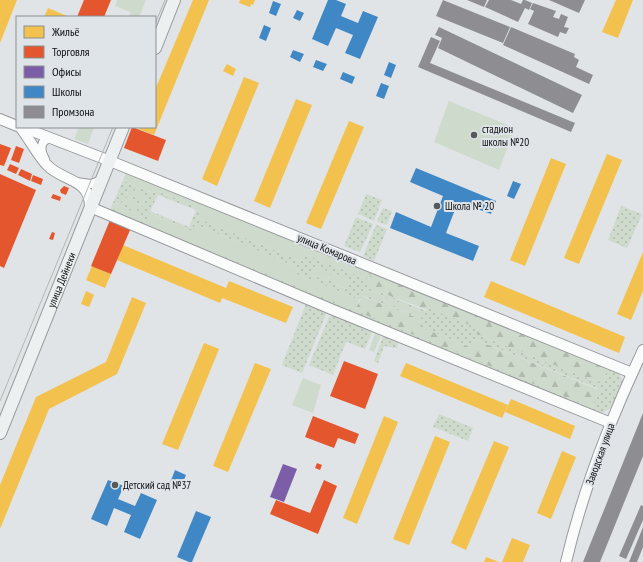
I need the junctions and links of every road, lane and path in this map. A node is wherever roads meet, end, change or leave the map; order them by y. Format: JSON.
{"nodes":[{"id":1,"x":174,"y":0,"type":"edge"},
{"id":2,"x":156,"y":45,"type":"edge"},
{"id":3,"x":0,"y":118,"type":"edge"},
{"id":4,"x":16,"y":126,"type":"edge"},
{"id":5,"x":21,"y":128,"type":"edge"},
{"id":6,"x":23,"y":128,"type":"edge"},
{"id":7,"x":123,"y":128,"type":"edge"},
{"id":8,"x":50,"y":138,"type":"junction"},
{"id":9,"x":110,"y":161,"type":"junction"},
{"id":10,"x":51,"y":169,"type":"junction"},
{"id":11,"x":66,"y":178,"type":"junction"},
{"id":12,"x":102,"y":180,"type":"junction"},
{"id":13,"x":90,"y":207,"type":"junction"},
{"id":14,"x":643,"y":350,"type":"edge"},
{"id":15,"x":632,"y":373,"type":"junction"},
{"id":16,"x":611,"y":423,"type":"junction"},
{"id":17,"x":0,"y":433,"type":"edge"},
{"id":18,"x":566,"y":562,"type":"edge"}],
"edges":[{"from":1,"to":2,"type":"main road"},
{"from":3,"to":4,"type":"street"},
{"from":5,"to":10,"type":"street"},
{"from":6,"to":8,"type":"street","name":"улица Комарова"},
{"from":7,"to":9,"type":"main road","name":"улица Дейнеки"},
{"from":8,"to":9,"type":"street","name":"улица Комарова"},
{"from":8,"to":10,"type":"street"},
{"from":9,"to":12,"type":"main road","name":"улица Дейнеки"},
{"from":9,"to":15,"type":"street","name":"улица Комарова"},
{"from":10,"to":11,"type":"street"},
{"from":11,"to":12,"type":"street"},
{"from":11,"to":13,"type":"street"},
{"from":12,"to":13,"type":"main road","name":"улица Дейнеки"},
{"from":13,"to":16,"type":"street"},
{"from":13,"to":17,"type":"main road","name":"улица Дейнеки"},
{"from":14,"to":15,"type":"street","name":"Заводская улица"},
{"from":15,"to":16,"type":"street","name":"Заводская улица"},
{"from":16,"to":18,"type":"street","name":"Заводская улица"}]}
